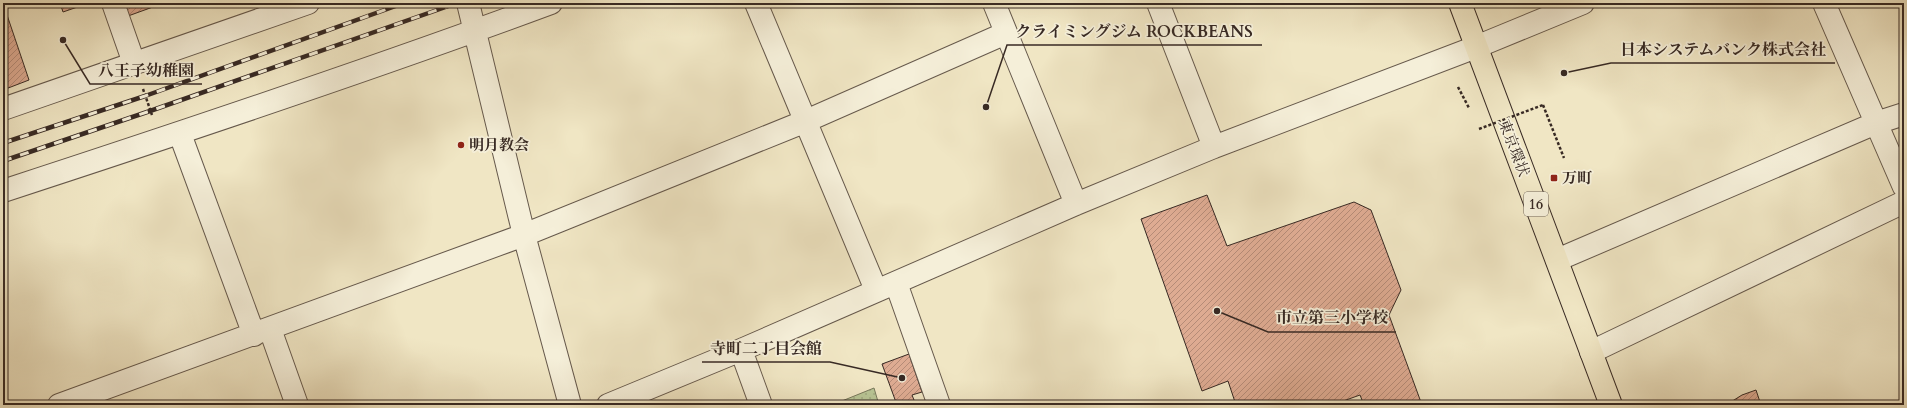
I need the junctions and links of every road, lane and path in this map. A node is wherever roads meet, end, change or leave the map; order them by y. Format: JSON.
{"nodes":[{"id":1,"x":113,"y":3,"type":"edge"},
{"id":2,"x":308,"y":3,"type":"edge"},
{"id":3,"x":468,"y":3,"type":"edge"},
{"id":4,"x":551,"y":3,"type":"edge"},
{"id":5,"x":756,"y":3,"type":"edge"},
{"id":6,"x":994,"y":3,"type":"edge"},
{"id":7,"x":1158,"y":3,"type":"edge"},
{"id":8,"x":1460,"y":3,"type":"edge"},
{"id":9,"x":1582,"y":3,"type":"edge"},
{"id":10,"x":1824,"y":3,"type":"edge"},
{"id":11,"x":474,"y":32,"type":"junction"},
{"id":12,"x":1006,"y":33,"type":"junction"},
{"id":13,"x":1476,"y":47,"type":"junction"},
{"id":14,"x":134,"y":63,"type":"junction"},
{"id":15,"x":3,"y":109,"type":"edge"},
{"id":16,"x":1904,"y":114,"type":"edge"},
{"id":17,"x":806,"y":121,"type":"junction"},
{"id":18,"x":1876,"y":123,"type":"junction"},
{"id":19,"x":1479,"y":129,"type":"dead end"},
{"id":20,"x":170,"y":137,"type":"junction"},
{"id":21,"x":1214,"y":147,"type":"junction"},
{"id":22,"x":1564,"y":158,"type":"dead end"},
{"id":23,"x":1904,"y":187,"type":"edge"},
{"id":24,"x":3,"y":192,"type":"edge"},
{"id":25,"x":1904,"y":202,"type":"edge"},
{"id":26,"x":1076,"y":204,"type":"junction"},
{"id":27,"x":524,"y":235,"type":"junction"},
{"id":28,"x":1557,"y":260,"type":"junction"},
{"id":29,"x":886,"y":287,"type":"junction"},
{"id":30,"x":262,"y":332,"type":"junction"},
{"id":31,"x":741,"y":350,"type":"junction"},
{"id":32,"x":1591,"y":352,"type":"junction"},
{"id":33,"x":645,"y":398,"type":"edge"},
{"id":34,"x":59,"y":405,"type":"edge"},
{"id":35,"x":297,"y":405,"type":"edge"},
{"id":36,"x":570,"y":405,"type":"edge"},
{"id":37,"x":608,"y":405,"type":"edge"},
{"id":38,"x":761,"y":405,"type":"edge"},
{"id":39,"x":939,"y":405,"type":"edge"},
{"id":40,"x":1611,"y":405,"type":"edge"}],
"edges":[{"from":1,"to":14,"type":"street"},
{"from":2,"to":14,"type":"street"},
{"from":3,"to":11,"type":"street"},
{"from":4,"to":11,"type":"street"},
{"from":5,"to":17,"type":"street"},
{"from":6,"to":12,"type":"street"},
{"from":7,"to":21,"type":"street"},
{"from":8,"to":13,"type":"highway","name":"東京環状","number":"16"},
{"from":9,"to":13,"type":"street"},
{"from":10,"to":18,"type":"street"},
{"from":11,"to":20,"type":"street"},
{"from":11,"to":27,"type":"street"},
{"from":12,"to":17,"type":"street"},
{"from":12,"to":26,"type":"street"},
{"from":13,"to":21,"type":"street"},
{"from":13,"to":28,"type":"highway","name":"東京環状","number":"16"},
{"from":14,"to":15,"type":"street"},
{"from":14,"to":20,"type":"path"},
{"from":16,"to":18,"type":"street"},
{"from":17,"to":27,"type":"street"},
{"from":17,"to":29,"type":"street"},
{"from":18,"to":23,"type":"street"},
{"from":18,"to":28,"type":"street"},
{"from":19,"to":22,"type":"path","bridge":true},
{"from":20,"to":24,"type":"street"},
{"from":20,"to":30,"type":"street"},
{"from":21,"to":26,"type":"street"},
{"from":25,"to":32,"type":"street"},
{"from":26,"to":29,"type":"street"},
{"from":27,"to":30,"type":"street"},
{"from":27,"to":36,"type":"street"},
{"from":28,"to":32,"type":"highway","name":"東京環状","number":"16"},
{"from":29,"to":31,"type":"street"},
{"from":29,"to":39,"type":"street"},
{"from":30,"to":34,"type":"street"},
{"from":30,"to":35,"type":"street"},
{"from":31,"to":33,"type":"street"},
{"from":31,"to":38,"type":"street"},
{"from":32,"to":40,"type":"highway","name":"東京環状","number":"16"},
{"from":33,"to":37,"type":"street"}]}
